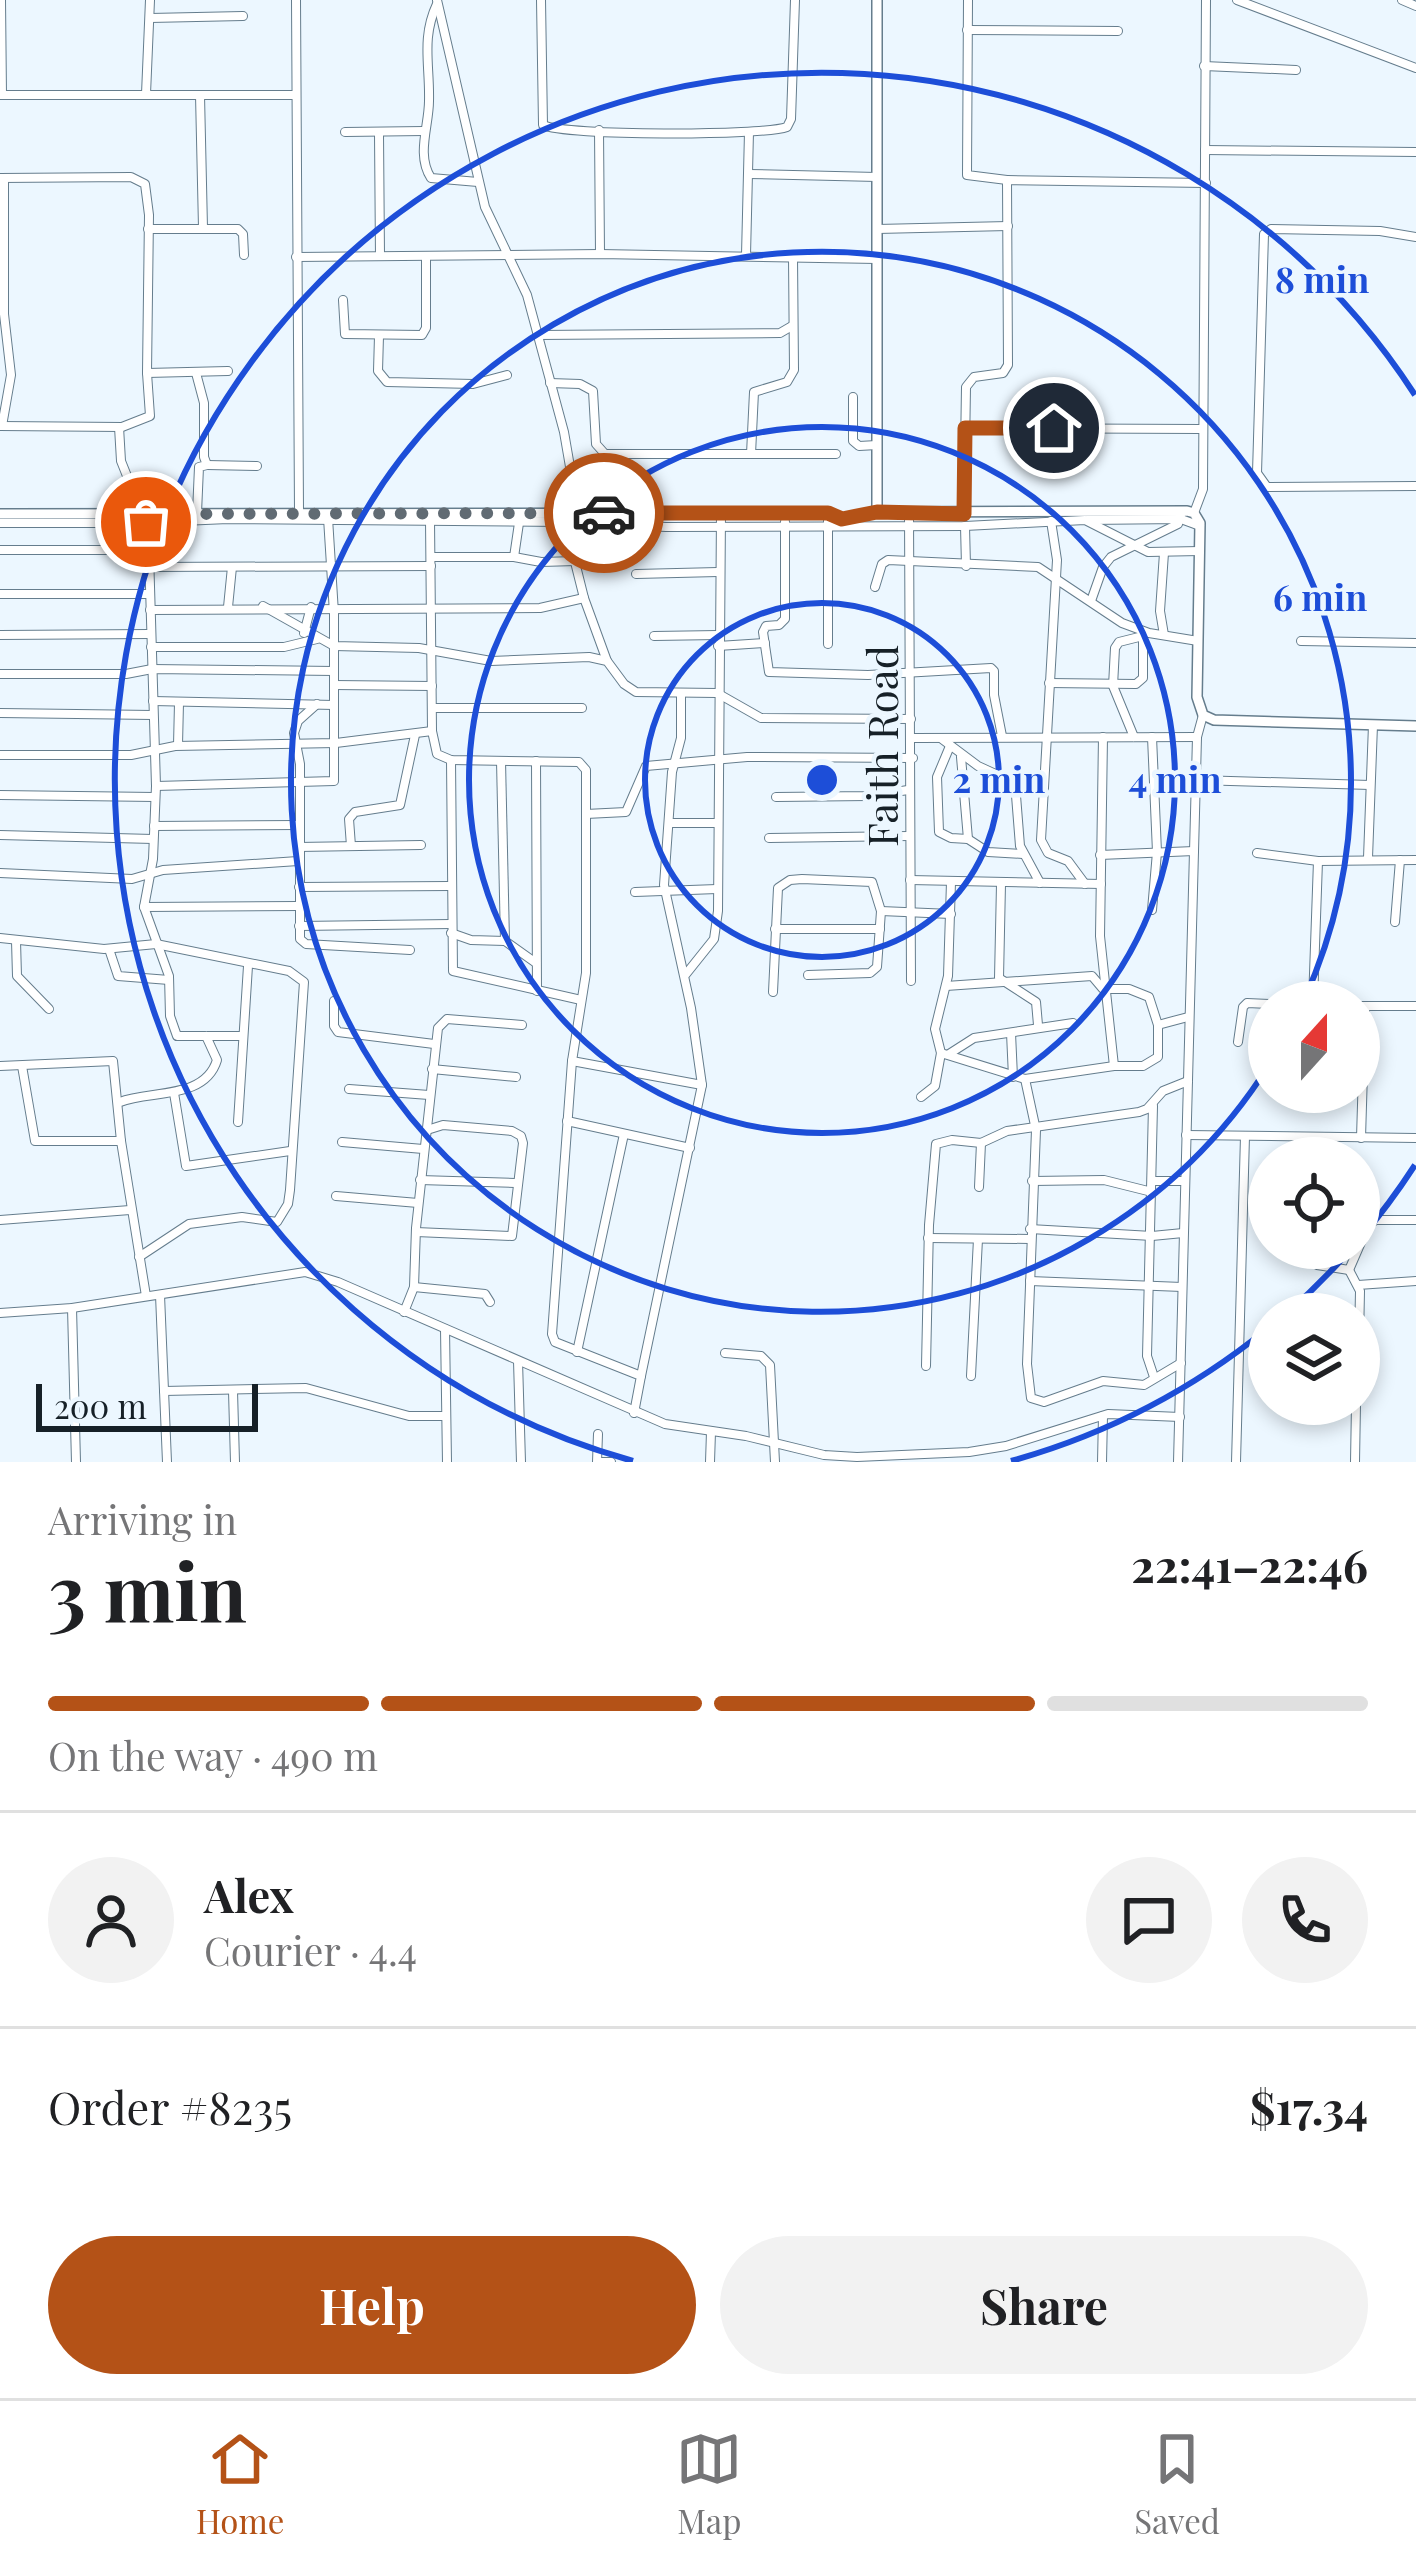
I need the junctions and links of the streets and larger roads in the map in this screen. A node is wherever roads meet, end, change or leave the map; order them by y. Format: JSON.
{"nodes":[{"id":1,"x":1,"y":0,"type":"edge"},
{"id":2,"x":150,"y":0,"type":"edge"},
{"id":3,"x":296,"y":0,"type":"edge"},
{"id":4,"x":541,"y":0,"type":"edge"},
{"id":5,"x":795,"y":0,"type":"edge"},
{"id":6,"x":878,"y":0,"type":"edge"},
{"id":7,"x":968,"y":0,"type":"edge"},
{"id":8,"x":1206,"y":0,"type":"edge"},
{"id":9,"x":1238,"y":0,"type":"edge"},
{"id":10,"x":1402,"y":0,"type":"edge"},
{"id":11,"x":437,"y":2,"type":"edge"},
{"id":12,"x":1416,"y":6,"type":"edge"},
{"id":13,"x":243,"y":16,"type":"dead end"},
{"id":14,"x":0,"y":18,"type":"edge"},
{"id":15,"x":150,"y":18,"type":"junction"},
{"id":16,"x":967,"y":30,"type":"junction"},
{"id":17,"x":1118,"y":31,"type":"dead end"},
{"id":18,"x":1204,"y":66,"type":"junction"},
{"id":19,"x":1416,"y":68,"type":"edge"},
{"id":20,"x":1296,"y":70,"type":"dead end"},
{"id":21,"x":146,"y":94,"type":"junction"},
{"id":22,"x":1,"y":95,"type":"edge"},
{"id":23,"x":200,"y":95,"type":"junction"},
{"id":24,"x":296,"y":95,"type":"junction"},
{"id":25,"x":599,"y":130,"type":"junction"},
{"id":26,"x":424,"y":131,"type":"junction"},
{"id":27,"x":748,"y":132,"type":"junction"},
{"id":28,"x":346,"y":133,"type":"dead end"},
{"id":29,"x":379,"y":134,"type":"junction"},
{"id":30,"x":1205,"y":150,"type":"junction"},
{"id":31,"x":1416,"y":152,"type":"edge"},
{"id":32,"x":749,"y":174,"type":"junction"},
{"id":33,"x":878,"y":177,"type":"junction"},
{"id":34,"x":2,"y":178,"type":"edge"},
{"id":35,"x":1007,"y":180,"type":"junction"},
{"id":36,"x":478,"y":182,"type":"junction"},
{"id":37,"x":1205,"y":183,"type":"junction"},
{"id":38,"x":1008,"y":226,"type":"junction"},
{"id":39,"x":203,"y":227,"type":"junction"},
{"id":40,"x":148,"y":229,"type":"junction"},
{"id":41,"x":878,"y":229,"type":"junction"},
{"id":42,"x":2,"y":234,"type":"edge"},
{"id":43,"x":1416,"y":237,"type":"edge"},
{"id":44,"x":600,"y":254,"type":"junction"},
{"id":45,"x":244,"y":255,"type":"dead end"},
{"id":46,"x":746,"y":255,"type":"junction"},
{"id":47,"x":380,"y":256,"type":"junction"},
{"id":48,"x":426,"y":256,"type":"junction"},
{"id":49,"x":793,"y":256,"type":"junction"},
{"id":50,"x":296,"y":257,"type":"junction"},
{"id":51,"x":508,"y":257,"type":"junction"},
{"id":52,"x":878,"y":260,"type":"junction"},
{"id":53,"x":343,"y":300,"type":"dead end"},
{"id":54,"x":794,"y":325,"type":"junction"},
{"id":55,"x":538,"y":335,"type":"junction"},
{"id":56,"x":380,"y":336,"type":"junction"},
{"id":57,"x":228,"y":371,"type":"dead end"},
{"id":58,"x":196,"y":373,"type":"junction"},
{"id":59,"x":146,"y":374,"type":"junction"},
{"id":60,"x":0,"y":375,"type":"edge"},
{"id":61,"x":11,"y":375,"type":"junction"},
{"id":62,"x":507,"y":375,"type":"dead end"},
{"id":63,"x":550,"y":383,"type":"junction"},
{"id":64,"x":853,"y":397,"type":"dead end"},
{"id":65,"x":1,"y":426,"type":"edge"},
{"id":66,"x":119,"y":427,"type":"junction"},
{"id":67,"x":965,"y":428,"type":"junction"},
{"id":68,"x":1202,"y":429,"type":"junction"},
{"id":69,"x":878,"y":445,"type":"junction"},
{"id":70,"x":751,"y":454,"type":"junction"},
{"id":71,"x":836,"y":454,"type":"dead end"},
{"id":72,"x":207,"y":465,"type":"junction"},
{"id":73,"x":257,"y":466,"type":"dead end"},
{"id":74,"x":1416,"y":486,"type":"edge"},
{"id":75,"x":298,"y":512,"type":"junction"},
{"id":76,"x":877,"y":512,"type":"junction"},
{"id":77,"x":909,"y":512,"type":"junction"},
{"id":78,"x":196,"y":513,"type":"junction"},
{"id":79,"x":578,"y":513,"type":"junction"},
{"id":80,"x":135,"y":514,"type":"junction"},
{"id":81,"x":1186,"y":514,"type":"junction"},
{"id":82,"x":327,"y":517,"type":"junction"},
{"id":83,"x":429,"y":517,"type":"junction"},
{"id":84,"x":149,"y":518,"type":"junction"},
{"id":85,"x":518,"y":518,"type":"junction"},
{"id":86,"x":553,"y":518,"type":"junction"},
{"id":87,"x":0,"y":519,"type":"edge"},
{"id":88,"x":721,"y":519,"type":"junction"},
{"id":89,"x":828,"y":519,"type":"junction"},
{"id":90,"x":785,"y":520,"type":"junction"},
{"id":91,"x":964,"y":520,"type":"junction"},
{"id":92,"x":1085,"y":520,"type":"junction"},
{"id":93,"x":1051,"y":521,"type":"junction"},
{"id":94,"x":566,"y":522,"type":"junction"},
{"id":95,"x":910,"y":526,"type":"junction"},
{"id":96,"x":1134,"y":543,"type":"junction"},
{"id":97,"x":0,"y":550,"type":"edge"},
{"id":98,"x":148,"y":550,"type":"junction"},
{"id":99,"x":1200,"y":551,"type":"junction"},
{"id":100,"x":1164,"y":553,"type":"junction"},
{"id":101,"x":514,"y":557,"type":"junction"},
{"id":102,"x":576,"y":561,"type":"junction"},
{"id":103,"x":431,"y":562,"type":"junction"},
{"id":104,"x":911,"y":562,"type":"junction"},
{"id":105,"x":966,"y":566,"type":"junction"},
{"id":106,"x":149,"y":567,"type":"junction"},
{"id":107,"x":232,"y":567,"type":"junction"},
{"id":108,"x":331,"y":567,"type":"junction"},
{"id":109,"x":719,"y":572,"type":"junction"},
{"id":110,"x":636,"y":574,"type":"dead end"},
{"id":111,"x":1055,"y":577,"type":"junction"},
{"id":112,"x":875,"y":587,"type":"dead end"},
{"id":113,"x":0,"y":594,"type":"edge"},
{"id":114,"x":150,"y":594,"type":"junction"},
{"id":115,"x":584,"y":598,"type":"junction"},
{"id":116,"x":1091,"y":601,"type":"junction"},
{"id":117,"x":228,"y":607,"type":"junction"},
{"id":118,"x":263,"y":607,"type":"junction"},
{"id":119,"x":311,"y":607,"type":"junction"},
{"id":120,"x":334,"y":607,"type":"junction"},
{"id":121,"x":432,"y":608,"type":"junction"},
{"id":122,"x":150,"y":610,"type":"junction"},
{"id":123,"x":304,"y":633,"type":"junction"},
{"id":124,"x":150,"y":634,"type":"junction"},
{"id":125,"x":1146,"y":634,"type":"junction"},
{"id":126,"x":0,"y":635,"type":"edge"},
{"id":127,"x":718,"y":635,"type":"junction"},
{"id":128,"x":654,"y":636,"type":"dead end"},
{"id":129,"x":1164,"y":636,"type":"junction"},
{"id":130,"x":316,"y":639,"type":"junction"},
{"id":131,"x":1198,"y":641,"type":"junction"},
{"id":132,"x":1301,"y":641,"type":"dead end"},
{"id":133,"x":765,"y":643,"type":"junction"},
{"id":134,"x":1416,"y":643,"type":"edge"},
{"id":135,"x":828,"y":644,"type":"dead end"},
{"id":136,"x":334,"y":646,"type":"junction"},
{"id":137,"x":718,"y":646,"type":"junction"},
{"id":138,"x":151,"y":647,"type":"junction"},
{"id":139,"x":433,"y":651,"type":"junction"},
{"id":140,"x":607,"y":661,"type":"junction"},
{"id":141,"x":152,"y":669,"type":"junction"},
{"id":142,"x":334,"y":671,"type":"junction"},
{"id":143,"x":911,"y":672,"type":"junction"},
{"id":144,"x":0,"y":674,"type":"edge"},
{"id":145,"x":1048,"y":683,"type":"junction"},
{"id":146,"x":334,"y":685,"type":"junction"},
{"id":147,"x":433,"y":686,"type":"junction"},
{"id":148,"x":1113,"y":686,"type":"junction"},
{"id":149,"x":717,"y":693,"type":"junction"},
{"id":150,"x":681,"y":694,"type":"junction"},
{"id":151,"x":153,"y":701,"type":"junction"},
{"id":152,"x":179,"y":703,"type":"junction"},
{"id":153,"x":316,"y":704,"type":"junction"},
{"id":154,"x":334,"y":705,"type":"junction"},
{"id":155,"x":432,"y":708,"type":"junction"},
{"id":156,"x":582,"y":708,"type":"dead end"},
{"id":157,"x":0,"y":713,"type":"edge"},
{"id":158,"x":154,"y":715,"type":"junction"},
{"id":159,"x":1203,"y":715,"type":"junction"},
{"id":160,"x":911,"y":718,"type":"junction"},
{"id":161,"x":1373,"y":725,"type":"junction"},
{"id":162,"x":1416,"y":726,"type":"edge"},
{"id":163,"x":431,"y":731,"type":"junction"},
{"id":164,"x":415,"y":735,"type":"junction"},
{"id":165,"x":1002,"y":736,"type":"junction"},
{"id":166,"x":1045,"y":736,"type":"junction"},
{"id":167,"x":1103,"y":737,"type":"junction"},
{"id":168,"x":1134,"y":737,"type":"junction"},
{"id":169,"x":1152,"y":737,"type":"junction"},
{"id":170,"x":1197,"y":737,"type":"junction"},
{"id":171,"x":913,"y":738,"type":"junction"},
{"id":172,"x":941,"y":738,"type":"junction"},
{"id":173,"x":336,"y":742,"type":"junction"},
{"id":174,"x":298,"y":743,"type":"junction"},
{"id":175,"x":178,"y":746,"type":"junction"},
{"id":176,"x":950,"y":746,"type":"junction"},
{"id":177,"x":156,"y":751,"type":"junction"},
{"id":178,"x":0,"y":755,"type":"edge"},
{"id":179,"x":961,"y":755,"type":"junction"},
{"id":180,"x":717,"y":758,"type":"junction"},
{"id":181,"x":913,"y":758,"type":"junction"},
{"id":182,"x":451,"y":760,"type":"junction"},
{"id":183,"x":501,"y":761,"type":"junction"},
{"id":184,"x":536,"y":761,"type":"junction"},
{"id":185,"x":677,"y":761,"type":"junction"},
{"id":186,"x":1196,"y":780,"type":"junction"},
{"id":187,"x":299,"y":784,"type":"junction"},
{"id":188,"x":1370,"y":785,"type":"junction"},
{"id":189,"x":908,"y":790,"type":"junction"},
{"id":190,"x":156,"y":792,"type":"junction"},
{"id":191,"x":0,"y":795,"type":"edge"},
{"id":192,"x":776,"y":797,"type":"dead end"},
{"id":193,"x":586,"y":814,"type":"junction"},
{"id":194,"x":669,"y":823,"type":"junction"},
{"id":195,"x":717,"y":823,"type":"junction"},
{"id":196,"x":298,"y":825,"type":"junction"},
{"id":197,"x":154,"y":826,"type":"junction"},
{"id":198,"x":0,"y":835,"type":"edge"},
{"id":199,"x":909,"y":836,"type":"junction"},
{"id":200,"x":769,"y":838,"type":"dead end"},
{"id":201,"x":153,"y":839,"type":"junction"},
{"id":202,"x":968,"y":839,"type":"junction"},
{"id":203,"x":421,"y":845,"type":"dead end"},
{"id":204,"x":351,"y":846,"type":"junction"},
{"id":205,"x":298,"y":847,"type":"junction"},
{"id":206,"x":1194,"y":851,"type":"junction"},
{"id":207,"x":1157,"y":852,"type":"junction"},
{"id":208,"x":1257,"y":853,"type":"dead end"},
{"id":209,"x":1023,"y":854,"type":"junction"},
{"id":210,"x":1100,"y":856,"type":"junction"},
{"id":211,"x":1368,"y":858,"type":"junction"},
{"id":212,"x":1400,"y":860,"type":"junction"},
{"id":213,"x":1416,"y":860,"type":"edge"},
{"id":214,"x":298,"y":861,"type":"junction"},
{"id":215,"x":1318,"y":861,"type":"junction"},
{"id":216,"x":0,"y":873,"type":"edge"},
{"id":217,"x":150,"y":873,"type":"junction"},
{"id":218,"x":910,"y":880,"type":"junction"},
{"id":219,"x":951,"y":882,"type":"junction"},
{"id":220,"x":1040,"y":883,"type":"junction"},
{"id":221,"x":1000,"y":884,"type":"junction"},
{"id":222,"x":1085,"y":884,"type":"junction"},
{"id":223,"x":1101,"y":884,"type":"junction"},
{"id":224,"x":450,"y":886,"type":"junction"},
{"id":225,"x":299,"y":887,"type":"junction"},
{"id":226,"x":717,"y":889,"type":"junction"},
{"id":227,"x":665,"y":890,"type":"junction"},
{"id":228,"x":635,"y":892,"type":"dead end"},
{"id":229,"x":299,"y":906,"type":"junction"},
{"id":230,"x":144,"y":907,"type":"junction"},
{"id":231,"x":1152,"y":910,"type":"dead end"},
{"id":232,"x":881,"y":911,"type":"junction"},
{"id":233,"x":911,"y":913,"type":"junction"},
{"id":234,"x":951,"y":914,"type":"junction"},
{"id":235,"x":1394,"y":922,"type":"dead end"},
{"id":236,"x":299,"y":926,"type":"junction"},
{"id":237,"x":451,"y":928,"type":"junction"},
{"id":238,"x":880,"y":928,"type":"junction"},
{"id":239,"x":775,"y":929,"type":"junction"},
{"id":240,"x":0,"y":938,"type":"edge"},
{"id":241,"x":16,"y":940,"type":"junction"},
{"id":242,"x":505,"y":941,"type":"junction"},
{"id":243,"x":156,"y":944,"type":"junction"},
{"id":244,"x":109,"y":949,"type":"junction"},
{"id":245,"x":410,"y":950,"type":"dead end"},
{"id":246,"x":537,"y":964,"type":"junction"},
{"id":247,"x":248,"y":966,"type":"junction"},
{"id":248,"x":808,"y":975,"type":"dead end"},
{"id":249,"x":685,"y":976,"type":"junction"},
{"id":250,"x":169,"y":980,"type":"junction"},
{"id":251,"x":911,"y":981,"type":"dead end"},
{"id":252,"x":1314,"y":981,"type":"edge"},
{"id":253,"x":1002,"y":982,"type":"junction"},
{"id":254,"x":946,"y":986,"type":"junction"},
{"id":255,"x":1103,"y":989,"type":"junction"},
{"id":256,"x":537,"y":991,"type":"junction"},
{"id":257,"x":773,"y":992,"type":"dead end"},
{"id":258,"x":581,"y":1000,"type":"junction"},
{"id":259,"x":334,"y":1001,"type":"dead end"},
{"id":260,"x":1248,"y":1003,"type":"edge"},
{"id":261,"x":1380,"y":1006,"type":"edge"},
{"id":262,"x":1416,"y":1006,"type":"edge"},
{"id":263,"x":49,"y":1009,"type":"dead end"},
{"id":264,"x":1188,"y":1017,"type":"junction"},
{"id":265,"x":1073,"y":1023,"type":"dead end"},
{"id":266,"x":522,"y":1025,"type":"dead end"},
{"id":267,"x":1038,"y":1025,"type":"junction"},
{"id":268,"x":1158,"y":1025,"type":"junction"},
{"id":269,"x":1011,"y":1033,"type":"junction"},
{"id":270,"x":206,"y":1036,"type":"junction"},
{"id":271,"x":243,"y":1036,"type":"junction"},
{"id":272,"x":1238,"y":1042,"type":"dead end"},
{"id":273,"x":434,"y":1044,"type":"junction"},
{"id":274,"x":945,"y":1054,"type":"junction"},
{"id":275,"x":572,"y":1061,"type":"junction"},
{"id":276,"x":0,"y":1066,"type":"edge"},
{"id":277,"x":22,"y":1066,"type":"junction"},
{"id":278,"x":1114,"y":1066,"type":"junction"},
{"id":279,"x":432,"y":1069,"type":"junction"},
{"id":280,"x":516,"y":1077,"type":"dead end"},
{"id":281,"x":1013,"y":1077,"type":"junction"},
{"id":282,"x":1025,"y":1079,"type":"junction"},
{"id":283,"x":1188,"y":1081,"type":"junction"},
{"id":284,"x":702,"y":1085,"type":"junction"},
{"id":285,"x":349,"y":1089,"type":"dead end"},
{"id":286,"x":174,"y":1093,"type":"junction"},
{"id":287,"x":429,"y":1095,"type":"junction"},
{"id":288,"x":921,"y":1096,"type":"dead end"},
{"id":289,"x":120,"y":1102,"type":"junction"},
{"id":290,"x":1153,"y":1104,"type":"junction"},
{"id":291,"x":567,"y":1121,"type":"junction"},
{"id":292,"x":238,"y":1122,"type":"dead end"},
{"id":293,"x":1035,"y":1126,"type":"junction"},
{"id":294,"x":425,"y":1131,"type":"junction"},
{"id":295,"x":624,"y":1134,"type":"junction"},
{"id":296,"x":1186,"y":1135,"type":"junction"},
{"id":297,"x":1245,"y":1136,"type":"junction"},
{"id":298,"x":1278,"y":1137,"type":"edge"},
{"id":299,"x":1380,"y":1138,"type":"edge"},
{"id":300,"x":1416,"y":1138,"type":"edge"},
{"id":301,"x":121,"y":1141,"type":"junction"},
{"id":302,"x":342,"y":1142,"type":"dead end"},
{"id":303,"x":981,"y":1143,"type":"junction"},
{"id":304,"x":690,"y":1148,"type":"junction"},
{"id":305,"x":423,"y":1149,"type":"junction"},
{"id":306,"x":290,"y":1151,"type":"junction"},
{"id":307,"x":420,"y":1180,"type":"junction"},
{"id":308,"x":1153,"y":1180,"type":"junction"},
{"id":309,"x":1032,"y":1181,"type":"junction"},
{"id":310,"x":1185,"y":1181,"type":"junction"},
{"id":311,"x":515,"y":1184,"type":"junction"},
{"id":312,"x":979,"y":1187,"type":"dead end"},
{"id":313,"x":1153,"y":1192,"type":"junction"},
{"id":314,"x":336,"y":1196,"type":"dead end"},
{"id":315,"x":418,"y":1203,"type":"junction"},
{"id":316,"x":130,"y":1210,"type":"junction"},
{"id":317,"x":0,"y":1220,"type":"edge"},
{"id":318,"x":1416,"y":1220,"type":"edge"},
{"id":319,"x":416,"y":1232,"type":"junction"},
{"id":320,"x":1183,"y":1233,"type":"junction"},
{"id":321,"x":1030,"y":1234,"type":"junction"},
{"id":322,"x":1152,"y":1236,"type":"junction"},
{"id":323,"x":928,"y":1238,"type":"junction"},
{"id":324,"x":978,"y":1239,"type":"junction"},
{"id":325,"x":139,"y":1257,"type":"junction"},
{"id":326,"x":1343,"y":1269,"type":"edge"},
{"id":327,"x":1349,"y":1270,"type":"junction"},
{"id":328,"x":1416,"y":1280,"type":"edge"},
{"id":329,"x":1030,"y":1281,"type":"junction"},
{"id":330,"x":1358,"y":1285,"type":"junction"},
{"id":331,"x":1150,"y":1286,"type":"junction"},
{"id":332,"x":414,"y":1287,"type":"junction"},
{"id":333,"x":1182,"y":1287,"type":"junction"},
{"id":334,"x":1358,"y":1293,"type":"edge"},
{"id":335,"x":160,"y":1295,"type":"junction"},
{"id":336,"x":146,"y":1296,"type":"junction"},
{"id":337,"x":490,"y":1302,"type":"dead end"},
{"id":338,"x":72,"y":1308,"type":"junction"},
{"id":339,"x":404,"y":1312,"type":"junction"},
{"id":340,"x":0,"y":1313,"type":"edge"},
{"id":341,"x":445,"y":1329,"type":"junction"},
{"id":342,"x":577,"y":1352,"type":"junction"},
{"id":343,"x":725,"y":1353,"type":"dead end"},
{"id":344,"x":518,"y":1361,"type":"junction"},
{"id":345,"x":1181,"y":1364,"type":"junction"},
{"id":346,"x":926,"y":1366,"type":"dead end"},
{"id":347,"x":641,"y":1376,"type":"junction"},
{"id":348,"x":971,"y":1376,"type":"dead end"},
{"id":349,"x":1154,"y":1378,"type":"junction"},
{"id":350,"x":233,"y":1390,"type":"junction"},
{"id":351,"x":164,"y":1391,"type":"junction"},
{"id":352,"x":634,"y":1413,"type":"junction"},
{"id":353,"x":446,"y":1416,"type":"junction"},
{"id":354,"x":1103,"y":1416,"type":"junction"},
{"id":355,"x":1180,"y":1417,"type":"junction"},
{"id":356,"x":1356,"y":1425,"type":"edge"},
{"id":357,"x":711,"y":1432,"type":"junction"},
{"id":358,"x":598,"y":1434,"type":"dead end"},
{"id":359,"x":776,"y":1442,"type":"junction"},
{"id":360,"x":952,"y":1457,"type":"edge"},
{"id":361,"x":76,"y":1462,"type":"edge"},
{"id":362,"x":167,"y":1462,"type":"edge"},
{"id":363,"x":235,"y":1462,"type":"edge"},
{"id":364,"x":447,"y":1462,"type":"edge"},
{"id":365,"x":521,"y":1462,"type":"edge"},
{"id":366,"x":611,"y":1462,"type":"edge"},
{"id":367,"x":710,"y":1462,"type":"edge"},
{"id":368,"x":776,"y":1462,"type":"edge"},
{"id":369,"x":1102,"y":1462,"type":"edge"},
{"id":370,"x":1178,"y":1462,"type":"edge"},
{"id":371,"x":1236,"y":1462,"type":"edge"},
{"id":372,"x":1355,"y":1462,"type":"edge"}],
"edges":[{"from":1,"to":14,"type":"street"},
{"from":2,"to":15,"type":"street"},
{"from":3,"to":24,"type":"street"},
{"from":4,"to":25,"type":"street"},
{"from":5,"to":27,"type":"street"},
{"from":6,"to":33,"type":"street"},
{"from":7,"to":16,"type":"street"},
{"from":8,"to":18,"type":"street"},
{"from":9,"to":19,"type":"street"},
{"from":10,"to":12,"type":"street"},
{"from":11,"to":26,"type":"street"},
{"from":11,"to":36,"type":"street"},
{"from":13,"to":15,"type":"street"},
{"from":14,"to":22,"type":"street"},
{"from":15,"to":21,"type":"street"},
{"from":16,"to":17,"type":"street"},
{"from":16,"to":35,"type":"street"},
{"from":18,"to":20,"type":"street"},
{"from":18,"to":30,"type":"street"},
{"from":21,"to":22,"type":"street"},
{"from":21,"to":23,"type":"street"},
{"from":23,"to":24,"type":"street"},
{"from":23,"to":39,"type":"street"},
{"from":24,"to":50,"type":"street"},
{"from":25,"to":27,"type":"street"},
{"from":25,"to":44,"type":"street"},
{"from":26,"to":29,"type":"street"},
{"from":26,"to":36,"type":"street"},
{"from":27,"to":32,"type":"street"},
{"from":28,"to":29,"type":"street"},
{"from":29,"to":47,"type":"street"},
{"from":30,"to":31,"type":"street"},
{"from":30,"to":37,"type":"street"},
{"from":32,"to":33,"type":"street"},
{"from":32,"to":46,"type":"street"},
{"from":33,"to":41,"type":"street"},
{"from":34,"to":40,"type":"street"},
{"from":34,"to":42,"type":"street"},
{"from":35,"to":37,"type":"street"},
{"from":35,"to":38,"type":"street"},
{"from":36,"to":51,"type":"street"},
{"from":37,"to":68,"type":"street"},
{"from":38,"to":41,"type":"street"},
{"from":38,"to":67,"type":"street"},
{"from":39,"to":40,"type":"street"},
{"from":39,"to":45,"type":"street"},
{"from":40,"to":59,"type":"street"},
{"from":41,"to":52,"type":"street"},
{"from":42,"to":61,"type":"street"},
{"from":43,"to":74,"type":"street"},
{"from":44,"to":46,"type":"street"},
{"from":44,"to":51,"type":"street"},
{"from":46,"to":49,"type":"street"},
{"from":47,"to":48,"type":"street"},
{"from":47,"to":50,"type":"street"},
{"from":48,"to":51,"type":"street"},
{"from":48,"to":56,"type":"street"},
{"from":49,"to":52,"type":"street"},
{"from":49,"to":54,"type":"street"},
{"from":50,"to":75,"type":"street"},
{"from":51,"to":55,"type":"street"},
{"from":52,"to":69,"type":"street"},
{"from":53,"to":56,"type":"street"},
{"from":54,"to":55,"type":"street"},
{"from":54,"to":70,"type":"street"},
{"from":55,"to":63,"type":"street"},
{"from":56,"to":62,"type":"street"},
{"from":57,"to":58,"type":"street"},
{"from":58,"to":59,"type":"street"},
{"from":58,"to":72,"type":"street"},
{"from":59,"to":66,"type":"street"},
{"from":60,"to":61,"type":"street"},
{"from":61,"to":65,"type":"street"},
{"from":63,"to":70,"type":"street"},
{"from":63,"to":79,"type":"street"},
{"from":64,"to":69,"type":"street"},
{"from":65,"to":66,"type":"street"},
{"from":66,"to":80,"type":"street"},
{"from":67,"to":68,"type":"street"},
{"from":67,"to":91,"type":"street"},
{"from":68,"to":81,"type":"street"},
{"from":69,"to":76,"type":"street"},
{"from":70,"to":71,"type":"street"},
{"from":72,"to":73,"type":"street"},
{"from":72,"to":78,"type":"street"},
{"from":75,"to":78,"type":"street"},
{"from":75,"to":82,"type":"street"},
{"from":76,"to":77,"type":"street"},
{"from":76,"to":89,"type":"street"},
{"from":77,"to":91,"type":"street"},
{"from":77,"to":95,"type":"street","name":"Faith Road"},
{"from":78,"to":84,"type":"street"},
{"from":79,"to":86,"type":"street"},
{"from":79,"to":88,"type":"street"},
{"from":80,"to":84,"type":"street"},
{"from":80,"to":87,"type":"street"},
{"from":81,"to":91,"type":"street"},
{"from":81,"to":92,"type":"street"},
{"from":81,"to":96,"type":"street"},
{"from":81,"to":99,"type":"street"},
{"from":82,"to":83,"type":"street"},
{"from":82,"to":84,"type":"street"},
{"from":82,"to":108,"type":"street"},
{"from":83,"to":85,"type":"street"},
{"from":83,"to":103,"type":"street"},
{"from":84,"to":87,"type":"street"},
{"from":84,"to":98,"type":"street"},
{"from":85,"to":86,"type":"street"},
{"from":85,"to":101,"type":"street"},
{"from":86,"to":94,"type":"street"},
{"from":88,"to":90,"type":"street"},
{"from":88,"to":94,"type":"street"},
{"from":88,"to":109,"type":"street"},
{"from":89,"to":90,"type":"street"},
{"from":89,"to":95,"type":"street"},
{"from":89,"to":135,"type":"street"},
{"from":90,"to":133,"type":"street"},
{"from":91,"to":93,"type":"street"},
{"from":91,"to":95,"type":"street"},
{"from":91,"to":105,"type":"street"},
{"from":92,"to":93,"type":"street"},
{"from":92,"to":96,"type":"street"},
{"from":93,"to":111,"type":"street"},
{"from":94,"to":102,"type":"street"},
{"from":95,"to":104,"type":"street","name":"Faith Road"},
{"from":96,"to":100,"type":"street"},
{"from":96,"to":116,"type":"street"},
{"from":97,"to":98,"type":"street"},
{"from":98,"to":106,"type":"street"},
{"from":99,"to":100,"type":"street"},
{"from":99,"to":131,"type":"street"},
{"from":100,"to":129,"type":"street"},
{"from":101,"to":102,"type":"street"},
{"from":101,"to":103,"type":"street"},
{"from":102,"to":115,"type":"street"},
{"from":103,"to":108,"type":"street"},
{"from":103,"to":121,"type":"street"},
{"from":104,"to":105,"type":"street"},
{"from":104,"to":112,"type":"street"},
{"from":104,"to":143,"type":"street","name":"Faith Road"},
{"from":105,"to":111,"type":"street"},
{"from":106,"to":107,"type":"street"},
{"from":106,"to":114,"type":"street"},
{"from":107,"to":108,"type":"street"},
{"from":107,"to":117,"type":"street"},
{"from":108,"to":120,"type":"street"},
{"from":109,"to":110,"type":"street"},
{"from":109,"to":127,"type":"street"},
{"from":111,"to":116,"type":"street"},
{"from":111,"to":145,"type":"street"},
{"from":113,"to":114,"type":"street"},
{"from":114,"to":122,"type":"street"},
{"from":115,"to":121,"type":"street"},
{"from":115,"to":140,"type":"street"},
{"from":116,"to":125,"type":"street"},
{"from":117,"to":118,"type":"street"},
{"from":117,"to":122,"type":"street"},
{"from":118,"to":119,"type":"street"},
{"from":118,"to":123,"type":"street"},
{"from":119,"to":120,"type":"street"},
{"from":119,"to":123,"type":"street"},
{"from":120,"to":121,"type":"street"},
{"from":120,"to":136,"type":"street"},
{"from":121,"to":139,"type":"street"},
{"from":122,"to":124,"type":"street"},
{"from":123,"to":130,"type":"street"},
{"from":124,"to":126,"type":"street"},
{"from":124,"to":138,"type":"street"},
{"from":125,"to":129,"type":"street"},
{"from":125,"to":148,"type":"street"},
{"from":125,"to":148,"type":"street"},
{"from":127,"to":128,"type":"street"},
{"from":127,"to":137,"type":"street"},
{"from":129,"to":131,"type":"street"},
{"from":130,"to":136,"type":"street"},
{"from":130,"to":138,"type":"street"},
{"from":131,"to":159,"type":"street"},
{"from":132,"to":134,"type":"street"},
{"from":133,"to":137,"type":"street"},
{"from":133,"to":143,"type":"street"},
{"from":136,"to":139,"type":"street"},
{"from":136,"to":142,"type":"street"},
{"from":137,"to":149,"type":"street"},
{"from":138,"to":141,"type":"street"},
{"from":139,"to":140,"type":"street"},
{"from":139,"to":147,"type":"street"},
{"from":140,"to":150,"type":"street"},
{"from":141,"to":142,"type":"street"},
{"from":141,"to":144,"type":"street"},
{"from":141,"to":151,"type":"street"},
{"from":142,"to":146,"type":"street"},
{"from":143,"to":160,"type":"street","name":"Faith Road"},
{"from":143,"to":165,"type":"street"},
{"from":145,"to":148,"type":"street"},
{"from":145,"to":166,"type":"street"},
{"from":146,"to":147,"type":"street"},
{"from":146,"to":154,"type":"street"},
{"from":147,"to":155,"type":"street"},
{"from":148,"to":168,"type":"street"},
{"from":149,"to":150,"type":"street"},
{"from":149,"to":160,"type":"street"},
{"from":149,"to":180,"type":"street"},
{"from":150,"to":185,"type":"street"},
{"from":151,"to":152,"type":"street"},
{"from":151,"to":158,"type":"street"},
{"from":152,"to":153,"type":"street"},
{"from":152,"to":175,"type":"street"},
{"from":153,"to":154,"type":"street"},
{"from":153,"to":174,"type":"street"},
{"from":154,"to":173,"type":"street"},
{"from":155,"to":156,"type":"street"},
{"from":155,"to":163,"type":"street"},
{"from":157,"to":158,"type":"street"},
{"from":158,"to":177,"type":"street"},
{"from":159,"to":161,"type":"street"},
{"from":159,"to":170,"type":"street"},
{"from":160,"to":171,"type":"street","name":"Faith Road"},
{"from":161,"to":162,"type":"street"},
{"from":161,"to":188,"type":"street"},
{"from":163,"to":164,"type":"street"},
{"from":163,"to":182,"type":"street"},
{"from":164,"to":173,"type":"street"},
{"from":164,"to":204,"type":"street"},
{"from":165,"to":166,"type":"street"},
{"from":165,"to":172,"type":"street"},
{"from":166,"to":167,"type":"street"},
{"from":166,"to":222,"type":"street"},
{"from":167,"to":168,"type":"street"},
{"from":167,"to":210,"type":"street"},
{"from":168,"to":169,"type":"street"},
{"from":169,"to":170,"type":"street"},
{"from":169,"to":207,"type":"street"},
{"from":170,"to":186,"type":"street"},
{"from":171,"to":172,"type":"street"},
{"from":171,"to":181,"type":"street","name":"Faith Road"},
{"from":172,"to":176,"type":"street"},
{"from":173,"to":174,"type":"street"},
{"from":173,"to":187,"type":"street"},
{"from":174,"to":175,"type":"street"},
{"from":174,"to":187,"type":"street"},
{"from":175,"to":177,"type":"street"},
{"from":176,"to":179,"type":"street"},
{"from":176,"to":202,"type":"street"},
{"from":177,"to":178,"type":"street"},
{"from":177,"to":190,"type":"street"},
{"from":179,"to":202,"type":"street"},
{"from":179,"to":209,"type":"street"},
{"from":180,"to":181,"type":"street"},
{"from":180,"to":185,"type":"street"},
{"from":180,"to":195,"type":"street"},
{"from":181,"to":189,"type":"street","name":"Faith Road"},
{"from":182,"to":183,"type":"street"},
{"from":182,"to":224,"type":"street"},
{"from":183,"to":184,"type":"street"},
{"from":183,"to":242,"type":"street"},
{"from":184,"to":193,"type":"street"},
{"from":184,"to":246,"type":"street"},
{"from":185,"to":193,"type":"street"},
{"from":185,"to":194,"type":"street"},
{"from":186,"to":188,"type":"street"},
{"from":186,"to":206,"type":"street"},
{"from":187,"to":190,"type":"street"},
{"from":187,"to":196,"type":"street"},
{"from":188,"to":211,"type":"street"},
{"from":189,"to":192,"type":"street"},
{"from":189,"to":199,"type":"street","name":"Faith Road"},
{"from":190,"to":191,"type":"street"},
{"from":190,"to":197,"type":"street"},
{"from":193,"to":258,"type":"street"},
{"from":194,"to":195,"type":"street"},
{"from":194,"to":227,"type":"street"},
{"from":195,"to":226,"type":"street"},
{"from":196,"to":197,"type":"street"},
{"from":196,"to":205,"type":"street"},
{"from":197,"to":201,"type":"street"},
{"from":198,"to":201,"type":"street"},
{"from":199,"to":200,"type":"street"},
{"from":199,"to":218,"type":"street","name":"Faith Road"},
{"from":201,"to":217,"type":"street"},
{"from":202,"to":209,"type":"street"},
{"from":203,"to":204,"type":"street"},
{"from":204,"to":205,"type":"street"},
{"from":205,"to":214,"type":"street"},
{"from":206,"to":207,"type":"street"},
{"from":206,"to":264,"type":"street"},
{"from":207,"to":210,"type":"street"},
{"from":207,"to":231,"type":"street"},
{"from":208,"to":215,"type":"street"},
{"from":209,"to":220,"type":"street"},
{"from":210,"to":223,"type":"street"},
{"from":211,"to":212,"type":"street"},
{"from":211,"to":215,"type":"street"},
{"from":212,"to":213,"type":"street"},
{"from":212,"to":235,"type":"street"},
{"from":214,"to":217,"type":"street"},
{"from":214,"to":225,"type":"street"},
{"from":215,"to":252,"type":"street"},
{"from":216,"to":217,"type":"street"},
{"from":217,"to":230,"type":"street"},
{"from":218,"to":219,"type":"street"},
{"from":218,"to":233,"type":"street","name":"Faith Road"},
{"from":219,"to":221,"type":"street"},
{"from":219,"to":234,"type":"street"},
{"from":220,"to":221,"type":"street"},
{"from":220,"to":222,"type":"street"},
{"from":221,"to":253,"type":"street"},
{"from":222,"to":223,"type":"street"},
{"from":223,"to":255,"type":"street"},
{"from":224,"to":225,"type":"street"},
{"from":224,"to":237,"type":"street"},
{"from":225,"to":229,"type":"street"},
{"from":226,"to":227,"type":"street"},
{"from":226,"to":249,"type":"street"},
{"from":227,"to":228,"type":"street"},
{"from":227,"to":249,"type":"street"},
{"from":229,"to":230,"type":"street"},
{"from":229,"to":236,"type":"street"},
{"from":230,"to":243,"type":"street"},
{"from":232,"to":233,"type":"street"},
{"from":232,"to":238,"type":"street"},
{"from":232,"to":239,"type":"street"},
{"from":233,"to":234,"type":"street"},
{"from":233,"to":251,"type":"street","name":"Faith Road"},
{"from":234,"to":254,"type":"street"},
{"from":236,"to":237,"type":"street"},
{"from":236,"to":245,"type":"street"},
{"from":237,"to":242,"type":"street"},
{"from":237,"to":256,"type":"street"},
{"from":238,"to":239,"type":"street"},
{"from":238,"to":248,"type":"street"},
{"from":239,"to":257,"type":"street"},
{"from":240,"to":241,"type":"street"},
{"from":241,"to":244,"type":"street"},
{"from":241,"to":263,"type":"street"},
{"from":242,"to":246,"type":"street"},
{"from":243,"to":244,"type":"street"},
{"from":243,"to":247,"type":"street"},
{"from":243,"to":250,"type":"street"},
{"from":244,"to":250,"type":"street"},
{"from":246,"to":256,"type":"street"},
{"from":247,"to":271,"type":"street"},
{"from":247,"to":306,"type":"street"},
{"from":249,"to":284,"type":"street"},
{"from":250,"to":270,"type":"street"},
{"from":253,"to":254,"type":"street"},
{"from":253,"to":255,"type":"street"},
{"from":253,"to":267,"type":"street"},
{"from":254,"to":274,"type":"street"},
{"from":255,"to":268,"type":"street"},
{"from":255,"to":278,"type":"street"},
{"from":256,"to":258,"type":"street"},
{"from":258,"to":275,"type":"street"},
{"from":259,"to":273,"type":"street"},
{"from":260,"to":272,"type":"street"},
{"from":261,"to":262,"type":"street"},
{"from":264,"to":268,"type":"street"},
{"from":264,"to":283,"type":"street"},
{"from":265,"to":267,"type":"street"},
{"from":266,"to":273,"type":"street"},
{"from":267,"to":269,"type":"street"},
{"from":268,"to":278,"type":"street"},
{"from":269,"to":274,"type":"street"},
{"from":269,"to":281,"type":"street"},
{"from":270,"to":271,"type":"street"},
{"from":270,"to":286,"type":"street"},
{"from":271,"to":292,"type":"street"},
{"from":273,"to":279,"type":"street"},
{"from":274,"to":281,"type":"street"},
{"from":274,"to":288,"type":"street"},
{"from":275,"to":284,"type":"street"},
{"from":275,"to":291,"type":"street"},
{"from":276,"to":277,"type":"street"},
{"from":277,"to":289,"type":"street"},
{"from":277,"to":301,"type":"street"},
{"from":278,"to":282,"type":"street"},
{"from":279,"to":280,"type":"street"},
{"from":279,"to":287,"type":"street"},
{"from":281,"to":282,"type":"street"},
{"from":282,"to":293,"type":"street"},
{"from":283,"to":290,"type":"street"},
{"from":283,"to":296,"type":"street"},
{"from":284,"to":304,"type":"street"},
{"from":285,"to":287,"type":"street"},
{"from":286,"to":289,"type":"street"},
{"from":286,"to":306,"type":"street"},
{"from":287,"to":294,"type":"street"},
{"from":289,"to":301,"type":"street"},
{"from":290,"to":293,"type":"street"},
{"from":290,"to":308,"type":"street"},
{"from":291,"to":295,"type":"street"},
{"from":291,"to":342,"type":"street"},
{"from":293,"to":303,"type":"street"},
{"from":293,"to":309,"type":"street"},
{"from":294,"to":305,"type":"street"},
{"from":294,"to":311,"type":"street"},
{"from":295,"to":304,"type":"street"},
{"from":295,"to":342,"type":"street"},
{"from":296,"to":297,"type":"street"},
{"from":296,"to":310,"type":"street"},
{"from":297,"to":298,"type":"street"},
{"from":297,"to":371,"type":"street"},
{"from":299,"to":300,"type":"street"},
{"from":301,"to":316,"type":"street"},
{"from":302,"to":305,"type":"street"},
{"from":303,"to":312,"type":"street"},
{"from":303,"to":323,"type":"street"},
{"from":304,"to":347,"type":"street"},
{"from":305,"to":307,"type":"street"},
{"from":306,"to":325,"type":"street"},
{"from":307,"to":311,"type":"street"},
{"from":307,"to":315,"type":"street"},
{"from":308,"to":310,"type":"street"},
{"from":308,"to":313,"type":"street"},
{"from":309,"to":313,"type":"street"},
{"from":309,"to":321,"type":"street"},
{"from":310,"to":320,"type":"street"},
{"from":311,"to":319,"type":"street"},
{"from":313,"to":322,"type":"street"},
{"from":314,"to":315,"type":"street"},
{"from":315,"to":319,"type":"street"},
{"from":316,"to":317,"type":"street"},
{"from":316,"to":325,"type":"street"},
{"from":318,"to":327,"type":"street"},
{"from":319,"to":332,"type":"street"},
{"from":320,"to":322,"type":"street"},
{"from":320,"to":333,"type":"street"},
{"from":321,"to":322,"type":"street"},
{"from":321,"to":324,"type":"street"},
{"from":321,"to":329,"type":"street"},
{"from":322,"to":331,"type":"street"},
{"from":323,"to":324,"type":"street"},
{"from":323,"to":346,"type":"street"},
{"from":324,"to":348,"type":"street"},
{"from":325,"to":336,"type":"street"},
{"from":326,"to":327,"type":"street"},
{"from":327,"to":330,"type":"street"},
{"from":328,"to":330,"type":"street"},
{"from":329,"to":331,"type":"street"},
{"from":329,"to":349,"type":"street"},
{"from":330,"to":334,"type":"street"},
{"from":331,"to":333,"type":"street"},
{"from":331,"to":349,"type":"street"},
{"from":332,"to":337,"type":"street"},
{"from":332,"to":339,"type":"street"},
{"from":333,"to":345,"type":"street"},
{"from":335,"to":336,"type":"street"},
{"from":335,"to":339,"type":"street"},
{"from":335,"to":351,"type":"street"},
{"from":336,"to":338,"type":"street"},
{"from":338,"to":340,"type":"street"},
{"from":338,"to":361,"type":"street"},
{"from":339,"to":341,"type":"street"},
{"from":341,"to":344,"type":"street"},
{"from":341,"to":353,"type":"street"},
{"from":342,"to":347,"type":"street"},
{"from":343,"to":359,"type":"street"},
{"from":344,"to":352,"type":"street"},
{"from":344,"to":365,"type":"street"},
{"from":345,"to":349,"type":"street"},
{"from":345,"to":355,"type":"street"},
{"from":347,"to":352,"type":"street"},
{"from":350,"to":351,"type":"street"},
{"from":350,"to":353,"type":"street"},
{"from":350,"to":363,"type":"street"},
{"from":351,"to":362,"type":"street"},
{"from":352,"to":357,"type":"street"},
{"from":353,"to":364,"type":"street"},
{"from":354,"to":355,"type":"street"},
{"from":354,"to":360,"type":"street"},
{"from":354,"to":369,"type":"street"},
{"from":355,"to":370,"type":"street"},
{"from":356,"to":372,"type":"street"},
{"from":357,"to":359,"type":"street"},
{"from":357,"to":367,"type":"street"},
{"from":358,"to":366,"type":"street"},
{"from":359,"to":360,"type":"street"},
{"from":359,"to":368,"type":"street"}]}
